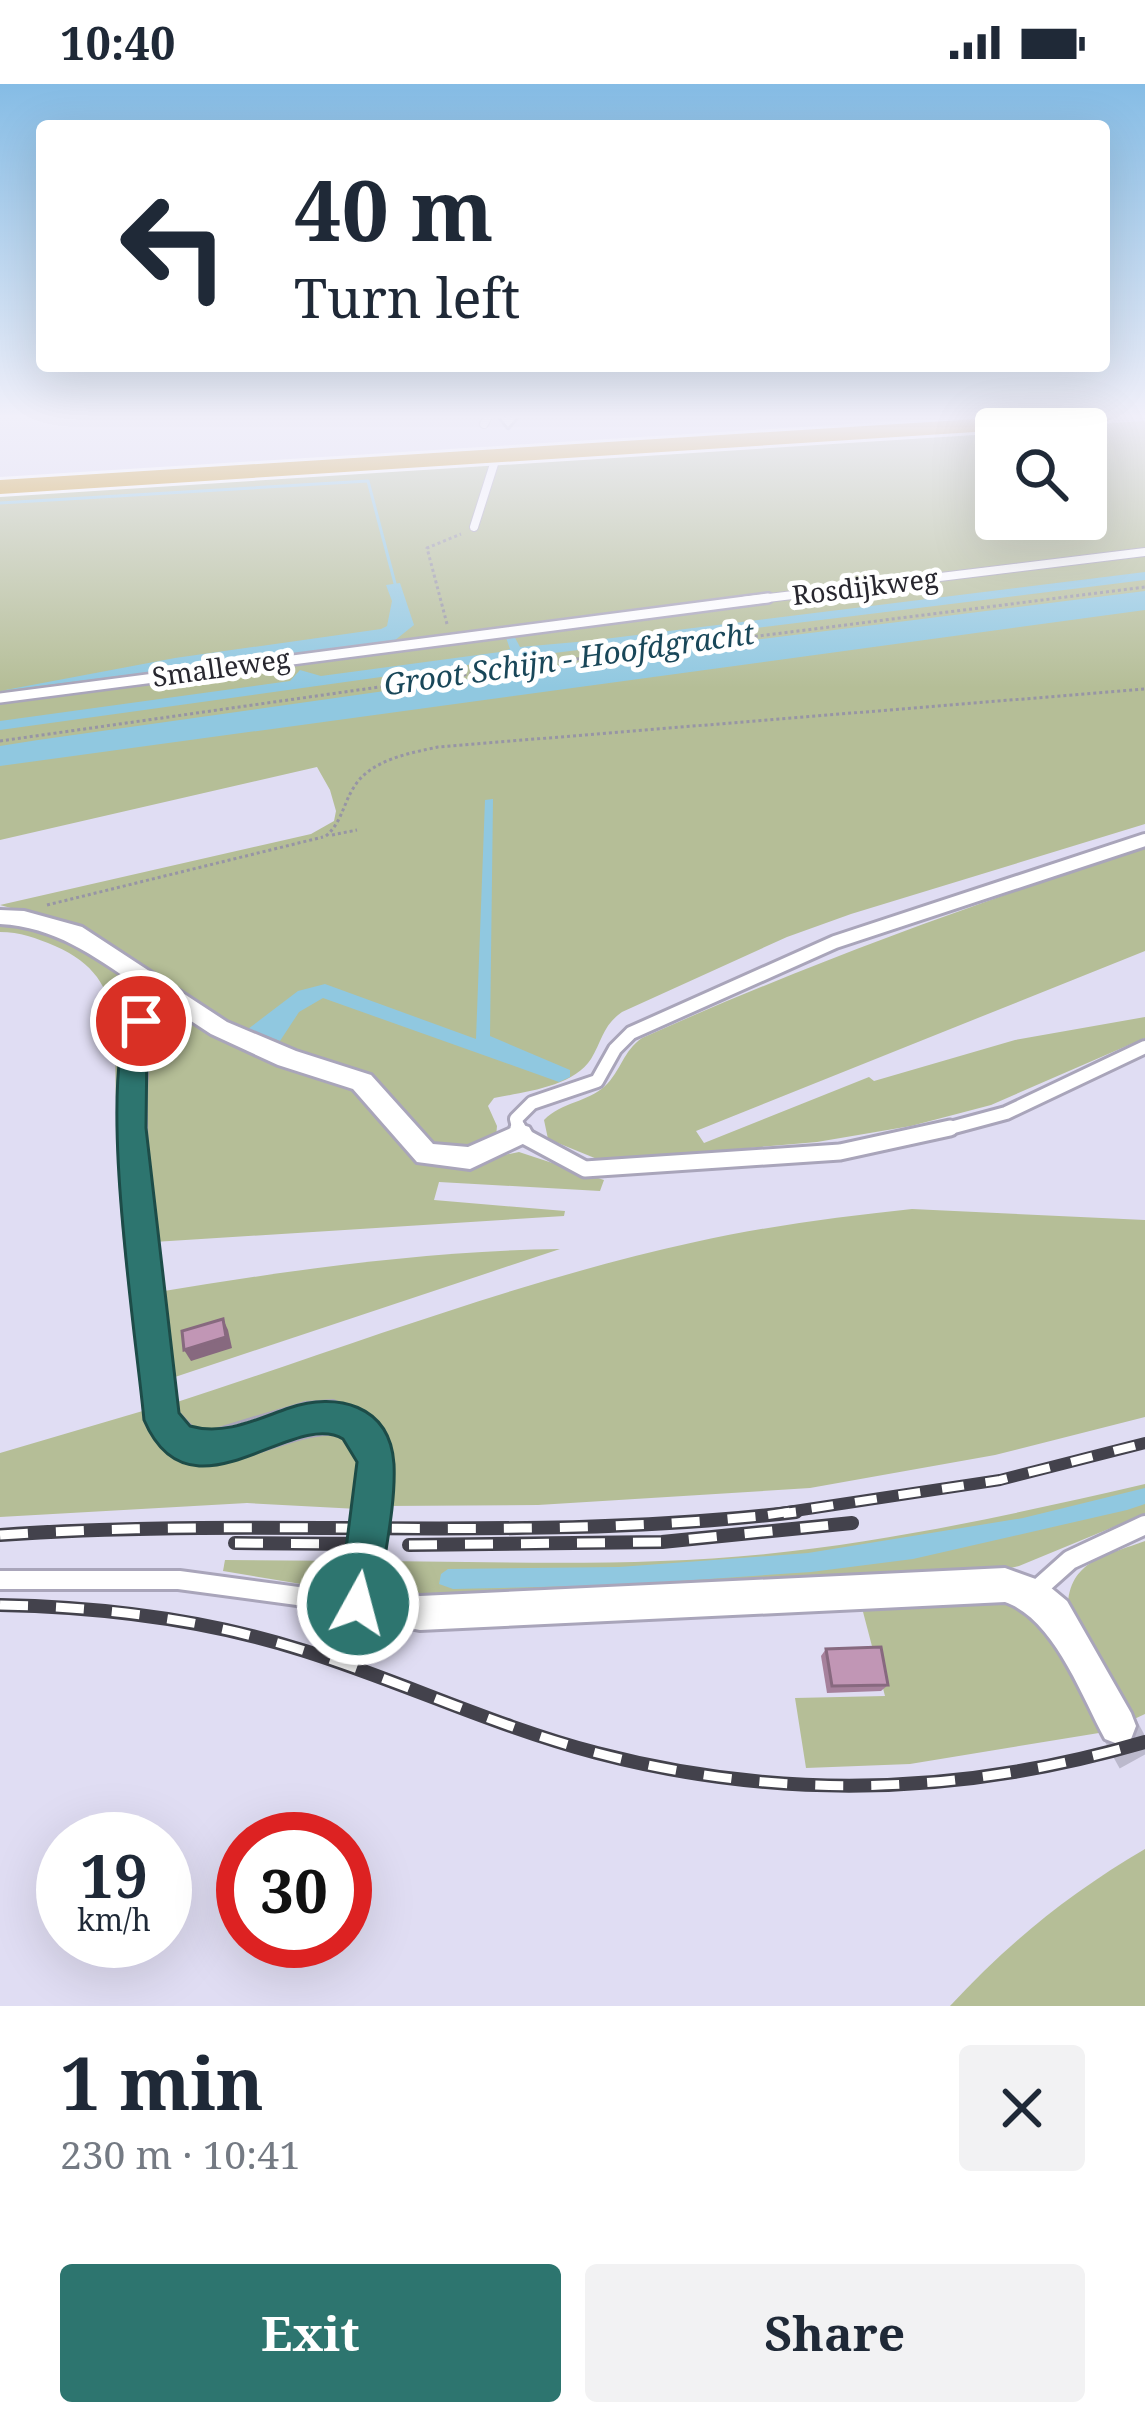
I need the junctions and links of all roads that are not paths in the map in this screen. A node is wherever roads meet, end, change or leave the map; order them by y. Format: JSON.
{"nodes":[{"id":1,"x":480,"y":508,"type":"edge"},
{"id":2,"x":474,"y":527,"type":"road end"},
{"id":3,"x":1145,"y":552,"type":"edge"},
{"id":4,"x":443,"y":637,"type":"joint"},
{"id":5,"x":0,"y":698,"type":"edge"},
{"id":6,"x":1145,"y":840,"type":"edge"},
{"id":7,"x":0,"y":917,"type":"edge"},
{"id":8,"x":148,"y":985,"type":"junction"},
{"id":9,"x":1145,"y":1047,"type":"edge"},
{"id":10,"x":520,"y":1134,"type":"junction"},
{"id":11,"x":1145,"y":1525,"type":"edge"},
{"id":12,"x":0,"y":1580,"type":"edge"},
{"id":13,"x":1032,"y":1594,"type":"junction"},
{"id":14,"x":358,"y":1604,"type":"junction"},
{"id":15,"x":1118,"y":1726,"type":"tunnel mouth"}],
"edges":[{"from":1,"to":2,"type":"lane"},
{"from":3,"to":4,"type":"lane","name":"Rosdijkweg"},
{"from":4,"to":5,"type":"lane","name":"Smalleweg"},
{"from":6,"to":10,"type":"lane"},
{"from":7,"to":8,"type":"street"},
{"from":8,"to":10,"type":"street"},
{"from":8,"to":14,"type":"street"},
{"from":9,"to":10,"type":"lane"},
{"from":11,"to":13,"type":"lane"},
{"from":12,"to":14,"type":"lane"},
{"from":13,"to":14,"type":"street"},
{"from":13,"to":15,"type":"street"}]}
